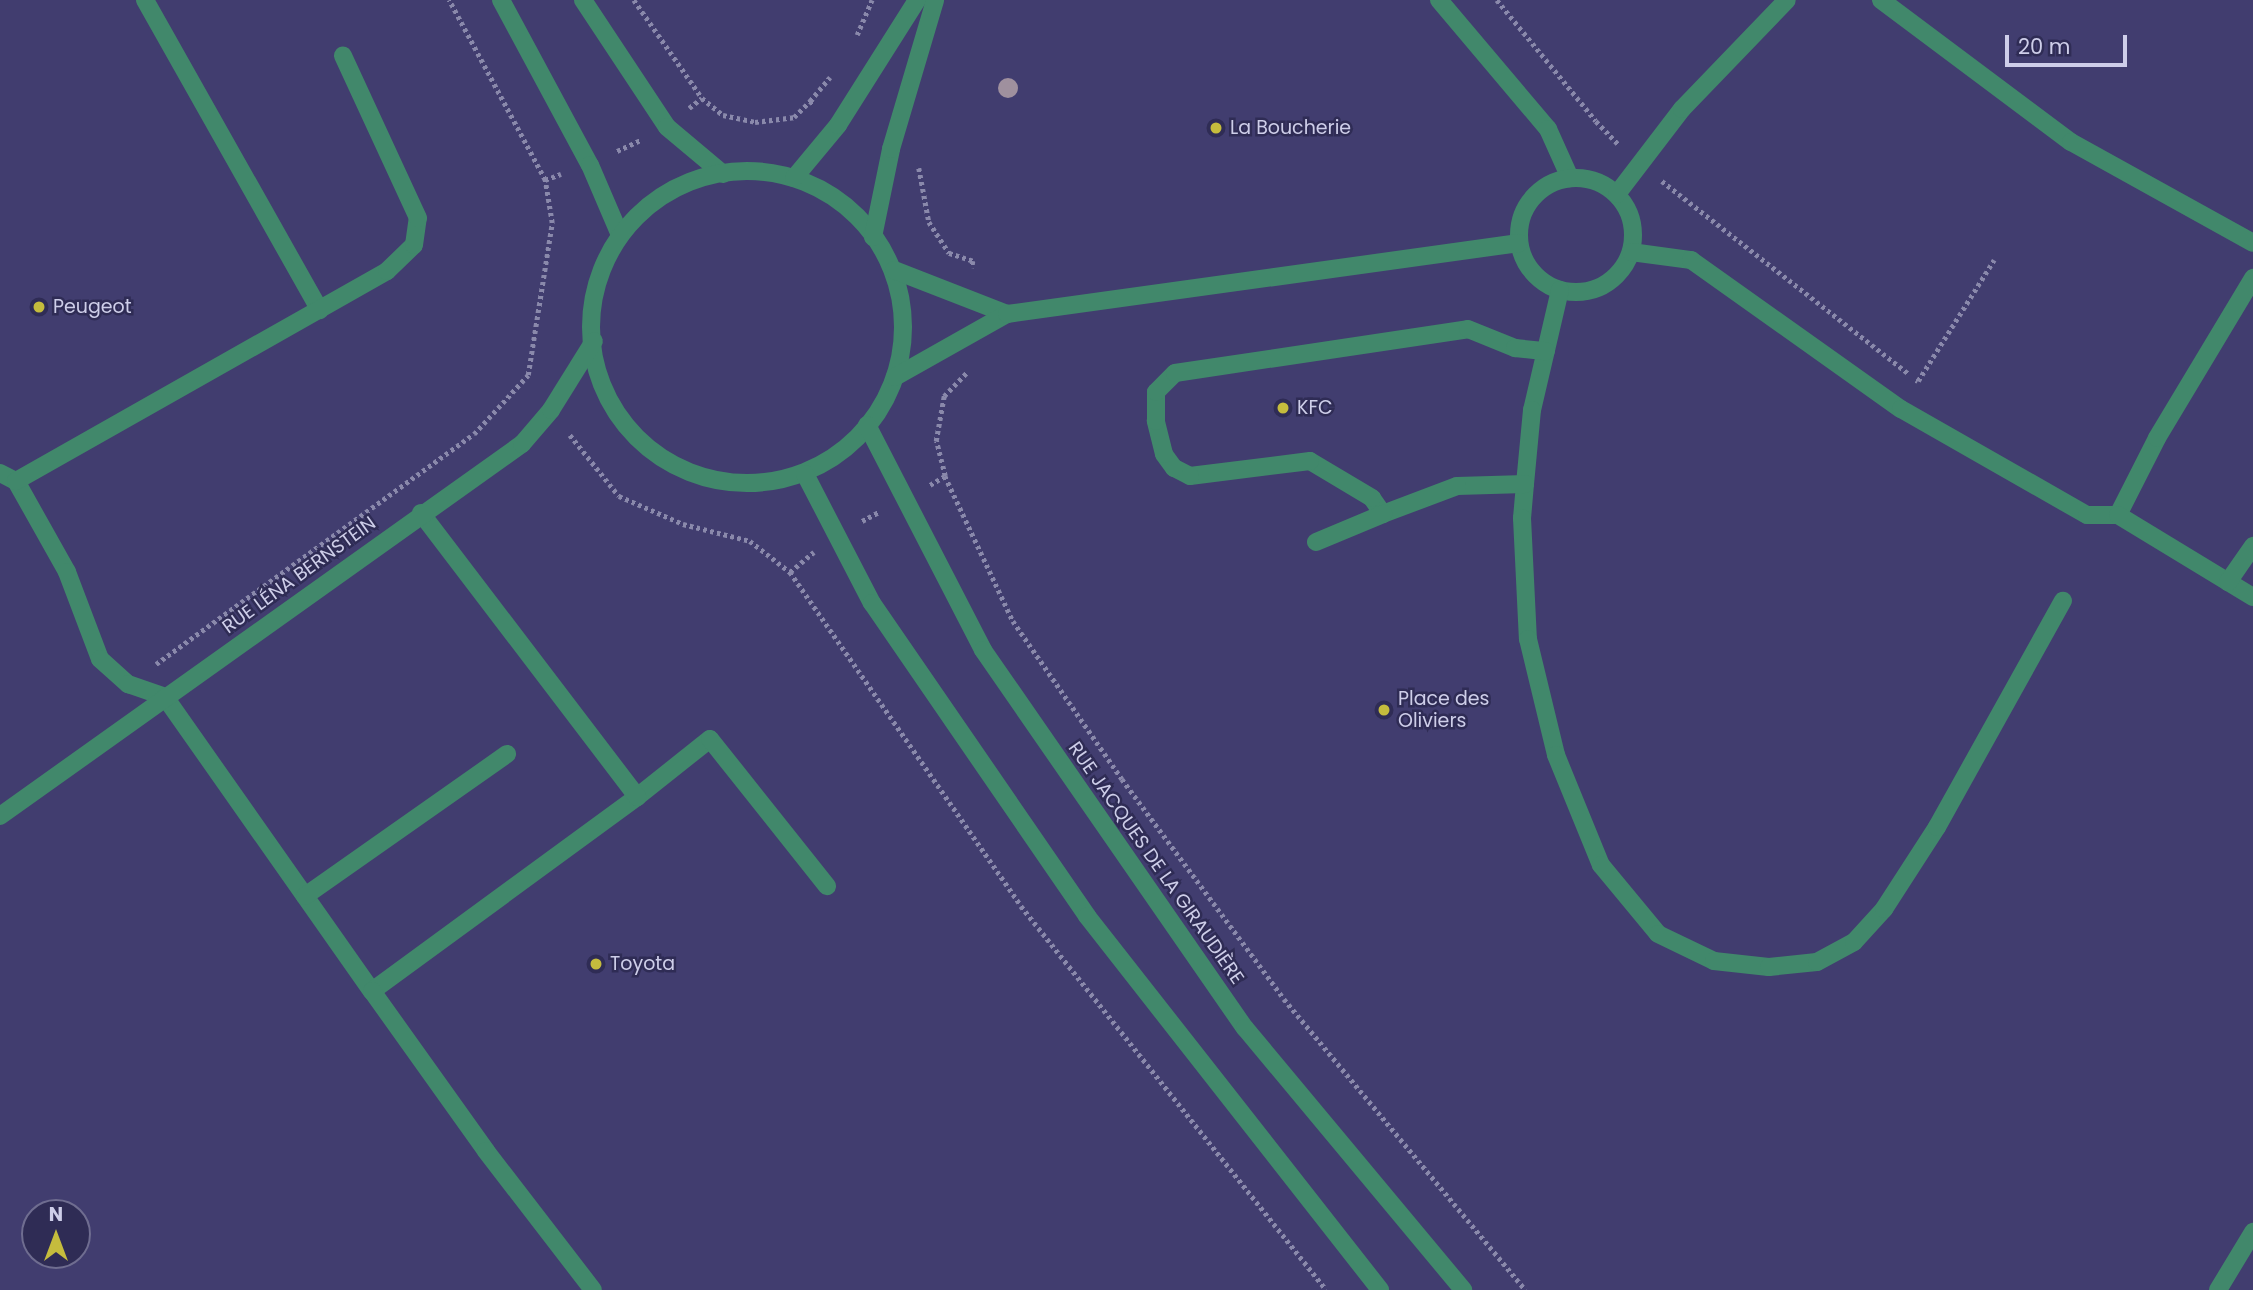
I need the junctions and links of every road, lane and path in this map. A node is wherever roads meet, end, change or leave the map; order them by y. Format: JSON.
{"nodes":[{"id":1,"x":145,"y":0,"type":"edge"},
{"id":2,"x":449,"y":0,"type":"edge"},
{"id":3,"x":501,"y":0,"type":"edge"},
{"id":4,"x":583,"y":0,"type":"edge"},
{"id":5,"x":634,"y":0,"type":"edge"},
{"id":6,"x":917,"y":0,"type":"edge"},
{"id":7,"x":935,"y":0,"type":"edge"},
{"id":8,"x":1439,"y":0,"type":"edge"},
{"id":9,"x":1497,"y":0,"type":"edge"},
{"id":10,"x":1787,"y":0,"type":"edge"},
{"id":11,"x":1881,"y":0,"type":"edge"},
{"id":12,"x":1449,"y":8,"type":"edge"},
{"id":13,"x":343,"y":57,"type":"dead end"},
{"id":14,"x":702,"y":98,"type":"junction"},
{"id":15,"x":838,"y":125,"type":"junction"},
{"id":16,"x":667,"y":127,"type":"junction"},
{"id":17,"x":891,"y":149,"type":"junction"},
{"id":18,"x":1640,"y":164,"type":"junction"},
{"id":19,"x":590,"y":165,"type":"junction"},
{"id":20,"x":919,"y":172,"type":"dead end"},
{"id":21,"x":723,"y":174,"type":"junction"},
{"id":22,"x":794,"y":178,"type":"junction"},
{"id":23,"x":1570,"y":178,"type":"junction"},
{"id":24,"x":545,"y":180,"type":"junction"},
{"id":25,"x":1616,"y":194,"type":"junction"},
{"id":26,"x":620,"y":235,"type":"junction"},
{"id":27,"x":873,"y":237,"type":"junction"},
{"id":28,"x":1519,"y":243,"type":"junction"},
{"id":29,"x":2253,"y":243,"type":"edge"},
{"id":30,"x":1631,"y":252,"type":"junction"},
{"id":31,"x":1994,"y":260,"type":"dead end"},
{"id":32,"x":894,"y":270,"type":"junction"},
{"id":33,"x":2253,"y":278,"type":"edge"},
{"id":34,"x":1560,"y":290,"type":"junction"},
{"id":35,"x":320,"y":310,"type":"junction"},
{"id":36,"x":1007,"y":314,"type":"junction"},
{"id":37,"x":594,"y":341,"type":"junction"},
{"id":38,"x":1546,"y":351,"type":"junction"},
{"id":39,"x":528,"y":375,"type":"junction"},
{"id":40,"x":895,"y":377,"type":"junction"},
{"id":41,"x":551,"y":411,"type":"junction"},
{"id":42,"x":867,"y":425,"type":"junction"},
{"id":43,"x":805,"y":474,"type":"junction"},
{"id":44,"x":945,"y":476,"type":"dead end"},
{"id":45,"x":8,"y":477,"type":"edge"},
{"id":46,"x":1525,"y":484,"type":"junction"},
{"id":47,"x":421,"y":513,"type":"junction"},
{"id":48,"x":1383,"y":514,"type":"junction"},
{"id":49,"x":2118,"y":515,"type":"junction"},
{"id":50,"x":1316,"y":542,"type":"dead end"},
{"id":51,"x":2253,"y":546,"type":"edge"},
{"id":52,"x":2228,"y":582,"type":"junction"},
{"id":53,"x":2253,"y":597,"type":"edge"},
{"id":54,"x":2063,"y":601,"type":"dead end"},
{"id":55,"x":128,"y":684,"type":"junction"},
{"id":56,"x":165,"y":698,"type":"junction"},
{"id":57,"x":507,"y":754,"type":"dead end"},
{"id":58,"x":637,"y":797,"type":"junction"},
{"id":59,"x":0,"y":816,"type":"edge"},
{"id":60,"x":827,"y":886,"type":"dead end"},
{"id":61,"x":306,"y":897,"type":"junction"},
{"id":62,"x":372,"y":991,"type":"junction"},
{"id":63,"x":2253,"y":1232,"type":"edge"},
{"id":64,"x":593,"y":1290,"type":"edge"},
{"id":65,"x":1326,"y":1290,"type":"edge"},
{"id":66,"x":1380,"y":1290,"type":"edge"},
{"id":67,"x":1463,"y":1290,"type":"edge"},
{"id":68,"x":1526,"y":1290,"type":"edge"},
{"id":69,"x":2218,"y":1290,"type":"edge"}],
"edges":[{"from":1,"to":35,"type":"street"},
{"from":2,"to":24,"type":"path"},
{"from":3,"to":19,"type":"street"},
{"from":4,"to":16,"type":"street"},
{"from":5,"to":14,"type":"path"},
{"from":6,"to":15,"type":"street"},
{"from":7,"to":17,"type":"street"},
{"from":8,"to":12,"type":"street"},
{"from":9,"to":18,"type":"path"},
{"from":10,"to":18,"type":"street"},
{"from":11,"to":29,"type":"street"},
{"from":12,"to":23,"type":"street"},
{"from":13,"to":35,"type":"street"},
{"from":14,"to":15,"type":"path"},
{"from":14,"to":16,"type":"path"},
{"from":15,"to":22,"type":"street"},
{"from":16,"to":19,"type":"path"},
{"from":16,"to":21,"type":"street"},
{"from":17,"to":20,"type":"path"},
{"from":17,"to":27,"type":"street"},
{"from":18,"to":25,"type":"street"},
{"from":18,"to":31,"type":"path"},
{"from":19,"to":24,"type":"path"},
{"from":19,"to":26,"type":"street"},
{"from":21,"to":22,"type":"street"},
{"from":21,"to":26,"type":"street"},
{"from":22,"to":27,"type":"street"},
{"from":23,"to":25,"type":"street"},
{"from":23,"to":28,"type":"street"},
{"from":24,"to":39,"type":"path"},
{"from":25,"to":30,"type":"street"},
{"from":26,"to":37,"type":"street"},
{"from":27,"to":32,"type":"street"},
{"from":28,"to":34,"type":"street"},
{"from":28,"to":36,"type":"street"},
{"from":30,"to":34,"type":"street"},
{"from":30,"to":49,"type":"street"},
{"from":32,"to":36,"type":"street"},
{"from":32,"to":40,"type":"street"},
{"from":33,"to":49,"type":"street"},
{"from":34,"to":38,"type":"street"},
{"from":35,"to":45,"type":"street"},
{"from":36,"to":40,"type":"street"},
{"from":37,"to":41,"type":"street","name":"RUE LÉNA BERNSTEIN"},
{"from":37,"to":43,"type":"street"},
{"from":38,"to":46,"type":"street"},
{"from":38,"to":48,"type":"street"},
{"from":39,"to":41,"type":"path"},
{"from":39,"to":55,"type":"path"},
{"from":40,"to":42,"type":"street"},
{"from":41,"to":47,"type":"street","name":"RUE LÉNA BERNSTEIN"},
{"from":41,"to":65,"type":"path"},
{"from":42,"to":43,"type":"street"},
{"from":42,"to":67,"type":"street","name":"RUE JACQUES DE LA GIRAUDIÈRE"},
{"from":43,"to":66,"type":"street"},
{"from":44,"to":68,"type":"path"},
{"from":45,"to":55,"type":"street"},
{"from":46,"to":48,"type":"street"},
{"from":46,"to":54,"type":"street"},
{"from":47,"to":56,"type":"street","name":"RUE LÉNA BERNSTEIN"},
{"from":47,"to":58,"type":"street"},
{"from":48,"to":50,"type":"street"},
{"from":49,"to":52,"type":"street"},
{"from":51,"to":52,"type":"street"},
{"from":52,"to":53,"type":"street"},
{"from":55,"to":56,"type":"street"},
{"from":56,"to":59,"type":"street","name":"RUE LÉNA BERNSTEIN"},
{"from":56,"to":61,"type":"street"},
{"from":57,"to":61,"type":"street"},
{"from":58,"to":60,"type":"street"},
{"from":58,"to":62,"type":"street"},
{"from":61,"to":62,"type":"street"},
{"from":62,"to":64,"type":"street"},
{"from":63,"to":69,"type":"street"}]}
